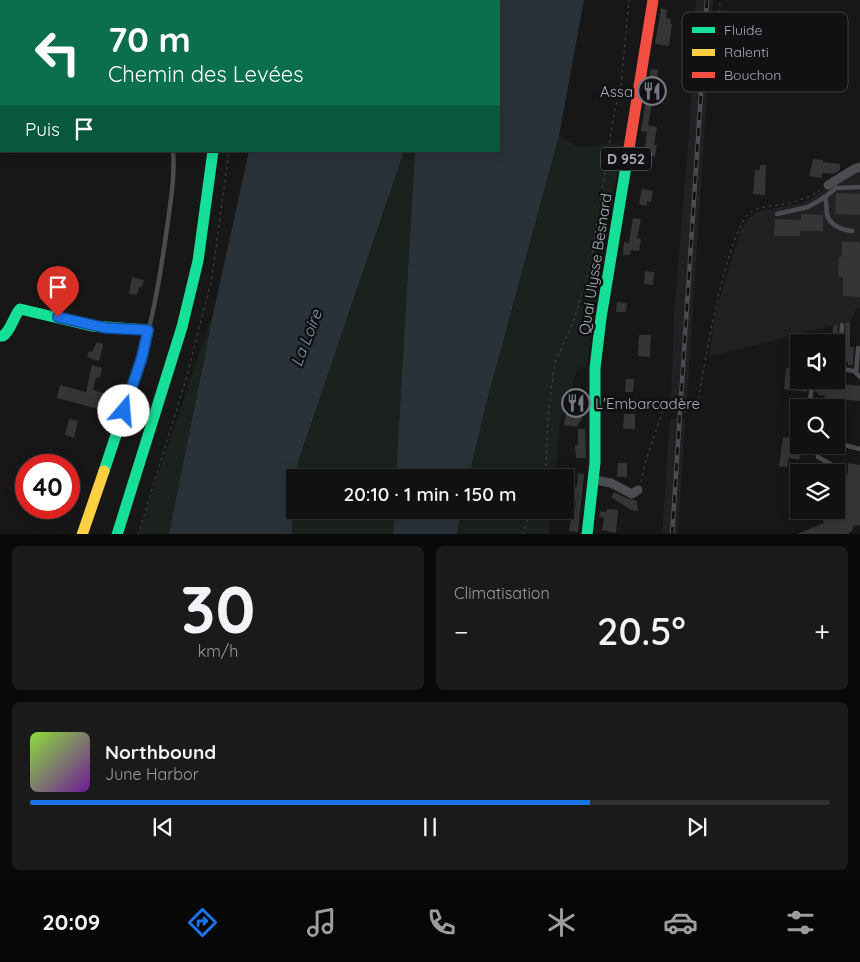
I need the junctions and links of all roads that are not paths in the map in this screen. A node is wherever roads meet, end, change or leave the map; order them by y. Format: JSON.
{"nodes":[{"id":1,"x":652,"y":0,"type":"edge"},
{"id":2,"x":173,"y":152,"type":"edge"},
{"id":3,"x":213,"y":152,"type":"edge"},
{"id":4,"x":860,"y":167,"type":"edge"},
{"id":5,"x":828,"y":185,"type":"road end"},
{"id":6,"x":860,"y":187,"type":"edge"},
{"id":7,"x":825,"y":197,"type":"junction"},
{"id":8,"x":777,"y":214,"type":"dead end"},
{"id":9,"x":852,"y":231,"type":"dead end"},
{"id":10,"x":842,"y":325,"type":"dead end"},
{"id":11,"x":148,"y":330,"type":"junction"},
{"id":12,"x":841,"y":334,"type":"edge"},
{"id":13,"x":0,"y":336,"type":"edge"},
{"id":14,"x":858,"y":348,"type":"dead end"},
{"id":15,"x":845,"y":370,"type":"edge"},
{"id":16,"x":858,"y":375,"type":"edge"},
{"id":17,"x":845,"y":445,"type":"edge"},
{"id":18,"x":860,"y":449,"type":"edge"},
{"id":19,"x":818,"y":454,"type":"edge"},
{"id":20,"x":830,"y":464,"type":"edge"},
{"id":21,"x":594,"y":480,"type":"junction"},
{"id":22,"x":638,"y":490,"type":"road end"},
{"id":23,"x":82,"y":534,"type":"edge"},
{"id":24,"x":117,"y":534,"type":"edge"},
{"id":25,"x":587,"y":534,"type":"edge"}],
"edges":[{"from":1,"to":21,"type":"main road","name":"Quai Ulysse Besnard","number":"D 952"},
{"from":2,"to":11,"type":"lane"},
{"from":3,"to":24,"type":"main road"},
{"from":4,"to":5,"type":"street"},
{"from":6,"to":7,"type":"lane"},
{"from":7,"to":8,"type":"lane"},
{"from":7,"to":9,"type":"lane"},
{"from":10,"to":12,"type":"lane"},
{"from":11,"to":13,"type":"main road"},
{"from":11,"to":23,"type":"main road"},
{"from":14,"to":16,"type":"lane"},
{"from":15,"to":16,"type":"lane"},
{"from":17,"to":18,"type":"lane"},
{"from":19,"to":20,"type":"lane"},
{"from":21,"to":22,"type":"street"},
{"from":21,"to":25,"type":"main road","name":"Quai Ulysse Besnard","number":"D 952"}]}
